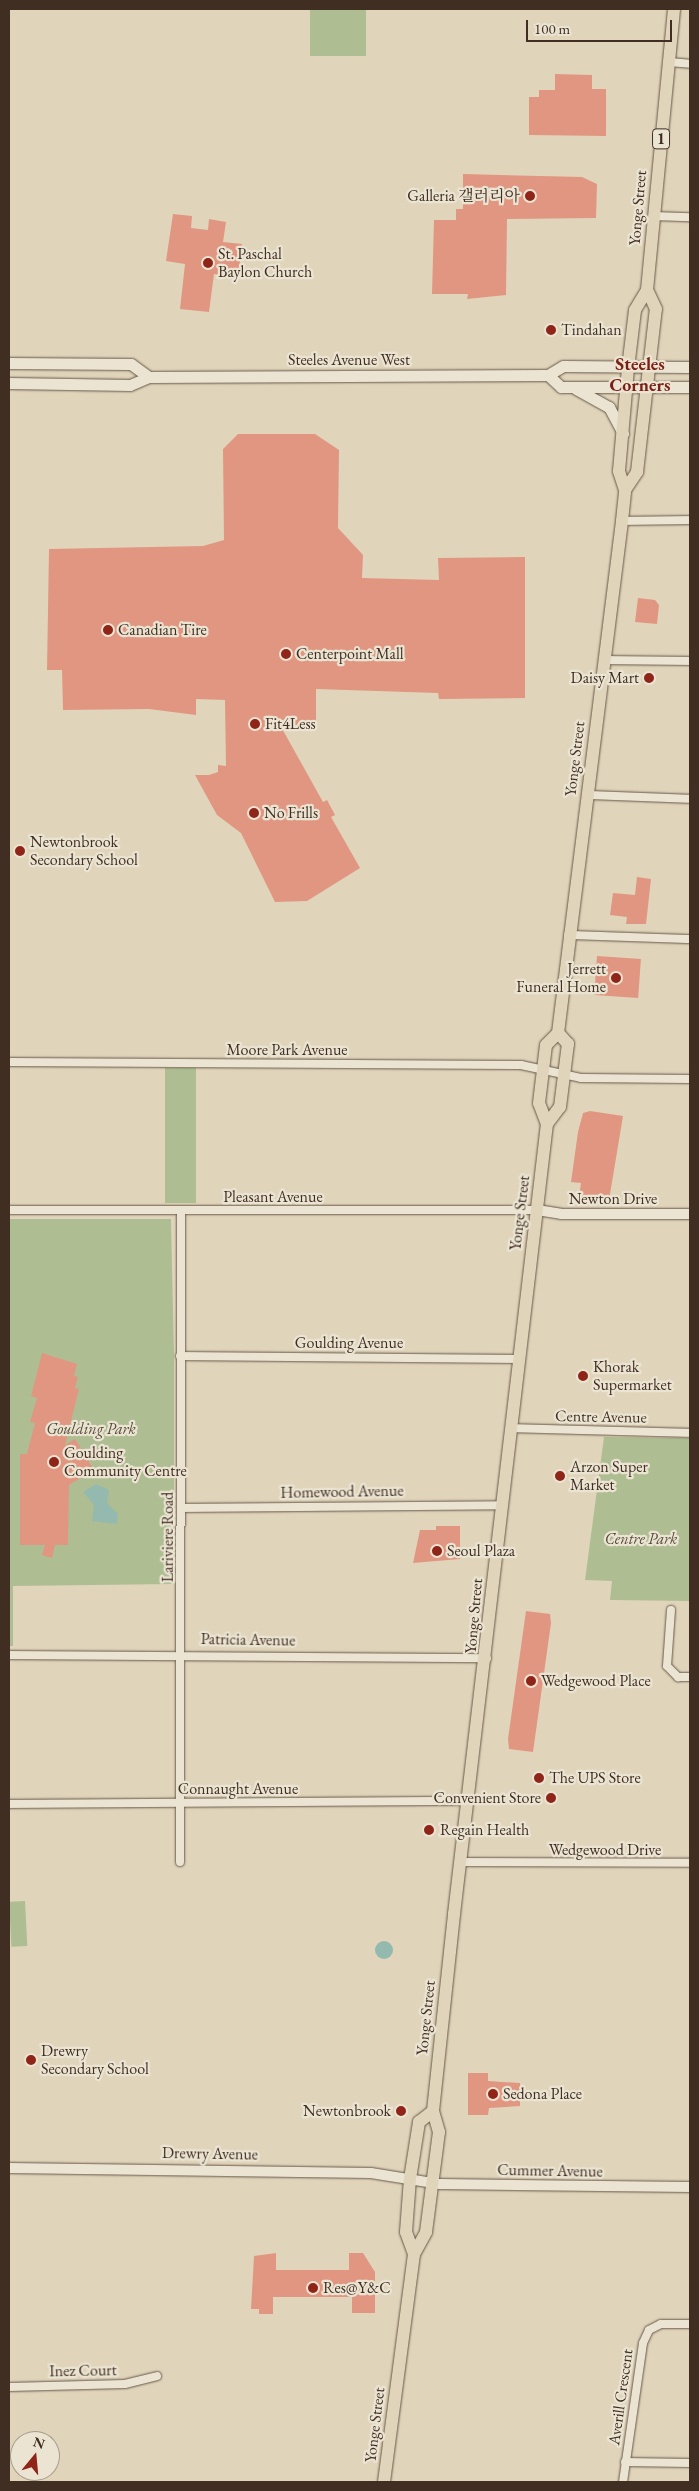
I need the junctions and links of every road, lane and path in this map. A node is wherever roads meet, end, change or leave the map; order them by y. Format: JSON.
{"nodes":[{"id":1,"x":674,"y":9,"type":"edge"},
{"id":2,"x":668,"y":62,"type":"junction"},
{"id":3,"x":690,"y":64,"type":"edge"},
{"id":4,"x":653,"y":216,"type":"junction"},
{"id":5,"x":690,"y":217,"type":"edge"},
{"id":6,"x":647,"y":290,"type":"junction"},
{"id":7,"x":9,"y":363,"type":"edge"},
{"id":8,"x":49,"y":365,"type":"junction"},
{"id":9,"x":690,"y":367,"type":"edge"},
{"id":10,"x":628,"y":368,"type":"junction"},
{"id":11,"x":648,"y":368,"type":"junction"},
{"id":12,"x":548,"y":375,"type":"junction"},
{"id":13,"x":149,"y":378,"type":"junction"},
{"id":14,"x":9,"y":383,"type":"edge"},
{"id":15,"x":50,"y":384,"type":"junction"},
{"id":16,"x":627,"y":386,"type":"junction"},
{"id":17,"x":646,"y":386,"type":"junction"},
{"id":18,"x":572,"y":387,"type":"junction"},
{"id":19,"x":690,"y":387,"type":"edge"},
{"id":20,"x":623,"y":433,"type":"junction"},
{"id":21,"x":625,"y":490,"type":"junction"},
{"id":22,"x":690,"y":520,"type":"edge"},
{"id":23,"x":622,"y":521,"type":"junction"},
{"id":24,"x":604,"y":660,"type":"junction"},
{"id":25,"x":690,"y":661,"type":"edge"},
{"id":26,"x":586,"y":795,"type":"junction"},
{"id":27,"x":690,"y":799,"type":"edge"},
{"id":28,"x":568,"y":934,"type":"junction"},
{"id":29,"x":690,"y":939,"type":"edge"},
{"id":30,"x":558,"y":1033,"type":"junction"},
{"id":31,"x":9,"y":1062,"type":"edge"},
{"id":32,"x":543,"y":1071,"type":"junction"},
{"id":33,"x":564,"y":1075,"type":"junction"},
{"id":34,"x":690,"y":1079,"type":"edge"},
{"id":35,"x":547,"y":1124,"type":"junction"},
{"id":36,"x":9,"y":1210,"type":"edge"},
{"id":37,"x":537,"y":1210,"type":"junction"},
{"id":38,"x":181,"y":1211,"type":"junction"},
{"id":39,"x":690,"y":1214,"type":"edge"},
{"id":40,"x":180,"y":1356,"type":"junction"},
{"id":41,"x":517,"y":1359,"type":"junction"},
{"id":42,"x":511,"y":1428,"type":"junction"},
{"id":43,"x":690,"y":1433,"type":"edge"},
{"id":44,"x":502,"y":1505,"type":"junction"},
{"id":45,"x":182,"y":1508,"type":"junction"},
{"id":46,"x":671,"y":1610,"type":"dead end"},
{"id":47,"x":183,"y":1654,"type":"junction"},
{"id":48,"x":9,"y":1655,"type":"edge"},
{"id":49,"x":487,"y":1658,"type":"junction"},
{"id":50,"x":690,"y":1676,"type":"edge"},
{"id":51,"x":468,"y":1801,"type":"junction"},
{"id":52,"x":181,"y":1803,"type":"junction"},
{"id":53,"x":9,"y":1804,"type":"edge"},
{"id":54,"x":180,"y":1862,"type":"dead end"},
{"id":55,"x":459,"y":1862,"type":"junction"},
{"id":56,"x":690,"y":1864,"type":"edge"},
{"id":57,"x":433,"y":2111,"type":"junction"},
{"id":58,"x":9,"y":2168,"type":"edge"},
{"id":59,"x":410,"y":2179,"type":"junction"},
{"id":60,"x":431,"y":2182,"type":"junction"},
{"id":61,"x":690,"y":2187,"type":"edge"},
{"id":62,"x":414,"y":2254,"type":"junction"},
{"id":63,"x":690,"y":2324,"type":"edge"},
{"id":64,"x":157,"y":2376,"type":"dead end"},
{"id":65,"x":9,"y":2387,"type":"edge"},
{"id":66,"x":625,"y":2462,"type":"junction"},
{"id":67,"x":690,"y":2463,"type":"edge"},
{"id":68,"x":384,"y":2482,"type":"edge"},
{"id":69,"x":623,"y":2482,"type":"edge"}],
"edges":[{"from":1,"to":2,"type":"main road","name":"Yonge Street","number":"1"},
{"from":2,"to":3,"type":"street"},
{"from":2,"to":4,"type":"main road","name":"Yonge Street","number":"1"},
{"from":4,"to":5,"type":"street"},
{"from":4,"to":6,"type":"main road","name":"Yonge Street","number":"1"},
{"from":6,"to":10,"type":"main road","name":"Yonge Street","number":"1"},
{"from":6,"to":11,"type":"main road","name":"Yonge Street","number":"1"},
{"from":7,"to":8,"type":"main road"},
{"from":8,"to":13,"type":"main road"},
{"from":8,"to":15,"type":"main road"},
{"from":9,"to":11,"type":"main road","name":"Steeles Avenue West"},
{"from":10,"to":11,"type":"main road","name":"Steeles Avenue West"},
{"from":10,"to":12,"type":"main road","name":"Steeles Avenue West"},
{"from":10,"to":16,"type":"main road","name":"Yonge Street","number":"1"},
{"from":11,"to":17,"type":"main road","name":"Yonge Street","number":"1"},
{"from":12,"to":13,"type":"main road","name":"Steeles Avenue West"},
{"from":12,"to":18,"type":"main road"},
{"from":13,"to":15,"type":"main road","name":"Steeles Avenue West"},
{"from":14,"to":15,"type":"main road","name":"Steeles Avenue West"},
{"from":16,"to":17,"type":"main road"},
{"from":16,"to":18,"type":"main road"},
{"from":16,"to":20,"type":"main road","name":"Yonge Street"},
{"from":17,"to":19,"type":"main road"},
{"from":17,"to":21,"type":"main road","name":"Yonge Street"},
{"from":18,"to":20,"type":"main road"},
{"from":20,"to":21,"type":"main road","name":"Yonge Street"},
{"from":21,"to":23,"type":"main road","name":"Yonge Street"},
{"from":22,"to":23,"type":"street"},
{"from":23,"to":24,"type":"main road","name":"Yonge Street"},
{"from":24,"to":25,"type":"street"},
{"from":24,"to":26,"type":"main road","name":"Yonge Street"},
{"from":26,"to":27,"type":"street"},
{"from":26,"to":28,"type":"main road","name":"Yonge Street"},
{"from":28,"to":29,"type":"street"},
{"from":28,"to":30,"type":"main road","name":"Yonge Street"},
{"from":30,"to":32,"type":"main road","name":"Yonge Street"},
{"from":30,"to":33,"type":"main road","name":"Yonge Street"},
{"from":31,"to":32,"type":"street","name":"Moore Park Avenue"},
{"from":32,"to":33,"type":"street","name":"Moore Park Avenue"},
{"from":32,"to":35,"type":"main road","name":"Yonge Street"},
{"from":33,"to":34,"type":"street","name":"Moore Park Avenue"},
{"from":33,"to":35,"type":"main road","name":"Yonge Street"},
{"from":35,"to":37,"type":"main road","name":"Yonge Street"},
{"from":36,"to":38,"type":"street","name":"Pleasant Avenue"},
{"from":37,"to":38,"type":"street","name":"Pleasant Avenue"},
{"from":37,"to":39,"type":"street","name":"Newton Drive"},
{"from":37,"to":41,"type":"main road","name":"Yonge Street"},
{"from":38,"to":40,"type":"street","name":"Lariviere Road"},
{"from":40,"to":41,"type":"street","name":"Goulding Avenue"},
{"from":40,"to":45,"type":"street","name":"Lariviere Road"},
{"from":41,"to":42,"type":"main road","name":"Yonge Street"},
{"from":42,"to":43,"type":"street","name":"Centre Avenue"},
{"from":42,"to":44,"type":"main road","name":"Yonge Street"},
{"from":44,"to":45,"type":"street","name":"Homewood Avenue"},
{"from":44,"to":49,"type":"main road","name":"Yonge Street"},
{"from":45,"to":47,"type":"street","name":"Lariviere Road"},
{"from":46,"to":50,"type":"street"},
{"from":47,"to":48,"type":"street","name":"Patricia Avenue"},
{"from":47,"to":49,"type":"street","name":"Patricia Avenue"},
{"from":47,"to":52,"type":"street","name":"Lariviere Road"},
{"from":49,"to":51,"type":"main road","name":"Yonge Street"},
{"from":51,"to":52,"type":"street","name":"Connaught Avenue"},
{"from":51,"to":55,"type":"main road","name":"Yonge Street"},
{"from":52,"to":53,"type":"street","name":"Connaught Avenue"},
{"from":52,"to":54,"type":"street","name":"Lariviere Road"},
{"from":55,"to":56,"type":"street","name":"Wedgewood Drive"},
{"from":55,"to":57,"type":"main road","name":"Yonge Street"},
{"from":57,"to":59,"type":"main road","name":"Yonge Street"},
{"from":57,"to":60,"type":"main road","name":"Yonge Street"},
{"from":58,"to":59,"type":"street","name":"Drewry Avenue"},
{"from":59,"to":60,"type":"street","name":"Cummer Avenue"},
{"from":59,"to":62,"type":"main road","name":"Yonge Street"},
{"from":60,"to":61,"type":"street","name":"Cummer Avenue"},
{"from":60,"to":62,"type":"main road","name":"Yonge Street"},
{"from":62,"to":68,"type":"main road","name":"Yonge Street"},
{"from":63,"to":66,"type":"street","name":"Averill Crescent"},
{"from":64,"to":65,"type":"street","name":"Inez Court"},
{"from":66,"to":67,"type":"street"},
{"from":66,"to":69,"type":"street","name":"Averill Crescent"}]}
